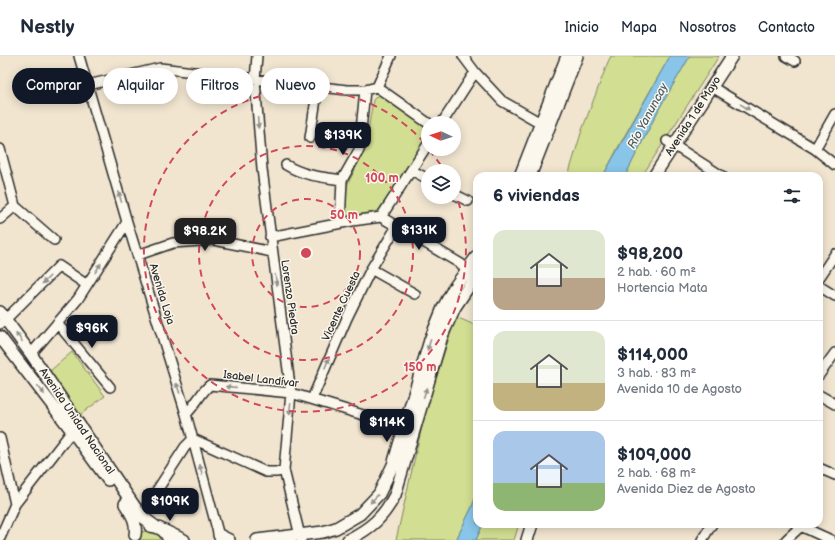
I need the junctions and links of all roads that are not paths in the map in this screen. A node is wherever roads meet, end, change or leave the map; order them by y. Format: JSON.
{"nodes":[{"id":1,"x":79,"y":56,"type":"edge"},
{"id":2,"x":257,"y":56,"type":"edge"},
{"id":3,"x":391,"y":56,"type":"edge"},
{"id":4,"x":463,"y":56,"type":"edge"},
{"id":5,"x":566,"y":56,"type":"edge"},
{"id":6,"x":578,"y":56,"type":"edge"},
{"id":7,"x":732,"y":56,"type":"edge"},
{"id":8,"x":786,"y":56,"type":"edge"},
{"id":9,"x":795,"y":61,"type":"dead end"},
{"id":10,"x":83,"y":68,"type":"edge"},
{"id":11,"x":475,"y":72,"type":"junction"},
{"id":12,"x":255,"y":80,"type":"junction"},
{"id":13,"x":261,"y":81,"type":"edge"},
{"id":14,"x":95,"y":83,"type":"edge"},
{"id":15,"x":377,"y":87,"type":"junction"},
{"id":16,"x":712,"y":87,"type":"junction"},
{"id":17,"x":330,"y":88,"type":"edge"},
{"id":18,"x":365,"y":90,"type":"junction"},
{"id":19,"x":94,"y":104,"type":"edge"},
{"id":20,"x":315,"y":104,"type":"edge"},
{"id":21,"x":835,"y":114,"type":"edge"},
{"id":22,"x":447,"y":116,"type":"edge"},
{"id":23,"x":421,"y":118,"type":"edge"},
{"id":24,"x":545,"y":125,"type":"junction"},
{"id":25,"x":310,"y":138,"type":"dead end"},
{"id":26,"x":670,"y":144,"type":"junction"},
{"id":27,"x":0,"y":149,"type":"edge"},
{"id":28,"x":815,"y":149,"type":"junction"},
{"id":29,"x":421,"y":155,"type":"edge"},
{"id":30,"x":286,"y":165,"type":"dead end"},
{"id":31,"x":835,"y":165,"type":"edge"},
{"id":32,"x":411,"y":170,"type":"junction"},
{"id":33,"x":522,"y":172,"type":"edge"},
{"id":34,"x":531,"y":172,"type":"edge"},
{"id":35,"x":656,"y":172,"type":"edge"},
{"id":36,"x":716,"y":172,"type":"edge"},
{"id":37,"x":421,"y":175,"type":"edge"},
{"id":38,"x":342,"y":180,"type":"junction"},
{"id":39,"x":461,"y":198,"type":"edge"},
{"id":40,"x":468,"y":201,"type":"dead end"},
{"id":41,"x":15,"y":206,"type":"junction"},
{"id":42,"x":381,"y":217,"type":"junction"},
{"id":43,"x":0,"y":219,"type":"edge"},
{"id":44,"x":128,"y":222,"type":"junction"},
{"id":45,"x":340,"y":223,"type":"junction"},
{"id":46,"x":397,"y":226,"type":"junction"},
{"id":47,"x":270,"y":237,"type":"junction"},
{"id":48,"x":54,"y":240,"type":"dead end"},
{"id":49,"x":272,"y":252,"type":"junction"},
{"id":50,"x":835,"y":254,"type":"edge"},
{"id":51,"x":138,"y":255,"type":"junction"},
{"id":52,"x":371,"y":269,"type":"junction"},
{"id":53,"x":823,"y":272,"type":"edge"},
{"id":54,"x":473,"y":273,"type":"edge"},
{"id":55,"x":87,"y":285,"type":"junction"},
{"id":56,"x":823,"y":288,"type":"edge"},
{"id":57,"x":415,"y":294,"type":"dead end"},
{"id":58,"x":835,"y":296,"type":"edge"},
{"id":59,"x":2,"y":318,"type":"edge"},
{"id":60,"x":58,"y":323,"type":"junction"},
{"id":61,"x":0,"y":337,"type":"edge"},
{"id":62,"x":835,"y":353,"type":"edge"},
{"id":63,"x":31,"y":354,"type":"junction"},
{"id":64,"x":823,"y":370,"type":"edge"},
{"id":65,"x":110,"y":387,"type":"dead end"},
{"id":66,"x":291,"y":393,"type":"junction"},
{"id":67,"x":823,"y":397,"type":"edge"},
{"id":68,"x":312,"y":399,"type":"junction"},
{"id":69,"x":835,"y":404,"type":"edge"},
{"id":70,"x":186,"y":414,"type":"junction"},
{"id":71,"x":409,"y":429,"type":"junction"},
{"id":72,"x":72,"y":431,"type":"junction"},
{"id":73,"x":0,"y":438,"type":"edge"},
{"id":74,"x":193,"y":439,"type":"junction"},
{"id":75,"x":101,"y":464,"type":"junction"},
{"id":76,"x":3,"y":469,"type":"edge"},
{"id":77,"x":284,"y":470,"type":"junction"},
{"id":78,"x":823,"y":470,"type":"edge"},
{"id":79,"x":835,"y":475,"type":"edge"},
{"id":80,"x":15,"y":504,"type":"junction"},
{"id":81,"x":147,"y":506,"type":"dead end"},
{"id":82,"x":159,"y":528,"type":"junction"},
{"id":83,"x":531,"y":528,"type":"edge"},
{"id":84,"x":710,"y":528,"type":"edge"},
{"id":85,"x":796,"y":528,"type":"edge"},
{"id":86,"x":805,"y":528,"type":"edge"},
{"id":87,"x":133,"y":537,"type":"edge"},
{"id":88,"x":219,"y":537,"type":"edge"},
{"id":89,"x":0,"y":538,"type":"edge"},
{"id":90,"x":301,"y":538,"type":"edge"},
{"id":91,"x":169,"y":540,"type":"edge"},
{"id":92,"x":184,"y":540,"type":"edge"},
{"id":93,"x":229,"y":540,"type":"edge"},
{"id":94,"x":257,"y":540,"type":"edge"},
{"id":95,"x":348,"y":540,"type":"edge"},
{"id":96,"x":527,"y":540,"type":"edge"},
{"id":97,"x":702,"y":540,"type":"edge"},
{"id":98,"x":786,"y":540,"type":"edge"},
{"id":99,"x":831,"y":540,"type":"edge"}],
"edges":[{"from":1,"to":10,"type":"street","name":"Avenida Loja"},
{"from":2,"to":12,"type":"street","name":"Lorenzo Piedra"},
{"from":3,"to":15,"type":"street"},
{"from":4,"to":11,"type":"street"},
{"from":5,"to":24,"type":"main road"},
{"from":6,"to":24,"type":"main road"},
{"from":7,"to":16,"type":"main road","name":"Avenida 1 de Mayo"},
{"from":8,"to":9,"type":"street"},
{"from":11,"to":22,"type":"street"},
{"from":11,"to":24,"type":"street"},
{"from":12,"to":13,"type":"street"},
{"from":12,"to":14,"type":"street"},
{"from":12,"to":47,"type":"street","name":"Lorenzo Piedra","one_way":true},
{"from":15,"to":18,"type":"street"},
{"from":15,"to":23,"type":"street"},
{"from":16,"to":26,"type":"main road","name":"Avenida 1 de Mayo"},
{"from":16,"to":28,"type":"street","one_way":true},
{"from":17,"to":18,"type":"street"},
{"from":18,"to":38,"type":"street"},
{"from":44,"to":19,"type":"street","name":"Avenida Loja","one_way":true},
{"from":20,"to":25,"type":"street"},
{"from":21,"to":28,"type":"street"},
{"from":24,"to":33,"type":"main road"},
{"from":24,"to":34,"type":"main road"},
{"from":26,"to":35,"type":"main road","name":"Avenida 1 de Mayo"},
{"from":26,"to":36,"type":"street"},
{"from":27,"to":41,"type":"street"},
{"from":28,"to":31,"type":"street"},
{"from":29,"to":32,"type":"street"},
{"from":30,"to":38,"type":"street"},
{"from":32,"to":37,"type":"street"},
{"from":32,"to":42,"type":"street"},
{"from":38,"to":45,"type":"street"},
{"from":39,"to":40,"type":"street"},
{"from":41,"to":43,"type":"street"},
{"from":41,"to":48,"type":"street"},
{"from":42,"to":45,"type":"street"},
{"from":42,"to":46,"type":"street"},
{"from":44,"to":51,"type":"street","name":"Avenida Loja"},
{"from":55,"to":44,"type":"street","one_way":true},
{"from":45,"to":47,"type":"street"},
{"from":46,"to":52,"type":"street","name":"Vicente Cuesta"},
{"from":46,"to":54,"type":"street"},
{"from":47,"to":49,"type":"street","name":"Lorenzo Piedra"},
{"from":49,"to":51,"type":"street"},
{"from":49,"to":66,"type":"street","name":"Lorenzo Piedra","one_way":true},
{"from":50,"to":53,"type":"street"},
{"from":70,"to":51,"type":"street","name":"Avenida Loja","one_way":true},
{"from":52,"to":57,"type":"street"},
{"from":68,"to":52,"type":"street","name":"Vicente Cuesta","one_way":true},
{"from":54,"to":71,"type":"main road"},
{"from":55,"to":59,"type":"street","one_way":true},
{"from":55,"to":60,"type":"street"},
{"from":56,"to":58,"type":"street"},
{"from":63,"to":59,"type":"main road","name":"Avenida Unidad Nacional","one_way":true},
{"from":60,"to":63,"type":"street"},
{"from":60,"to":65,"type":"street"},
{"from":61,"to":72,"type":"main road","name":"Avenida Unidad Nacional","one_way":true},
{"from":62,"to":64,"type":"street"},
{"from":63,"to":75,"type":"main road","name":"Avenida Unidad Nacional"},
{"from":66,"to":68,"type":"street","name":"Isabel Landívar"},
{"from":66,"to":70,"type":"street","name":"Isabel Landívar","one_way":true},
{"from":66,"to":77,"type":"street","name":"Lorenzo Piedra","one_way":true},
{"from":67,"to":69,"type":"street"},
{"from":68,"to":71,"type":"street","name":"Isabel Landívar"},
{"from":70,"to":74,"type":"street","name":"Avenida Loja"},
{"from":71,"to":90,"type":"main road","one_way":true},
{"from":71,"to":95,"type":"main road"},
{"from":72,"to":75,"type":"main road","name":"Avenida Unidad Nacional"},
{"from":72,"to":80,"type":"street"},
{"from":73,"to":76,"type":"street"},
{"from":74,"to":77,"type":"street"},
{"from":74,"to":81,"type":"street"},
{"from":88,"to":74,"type":"street","name":"Avenida Loja","one_way":true},
{"from":75,"to":82,"type":"main road","name":"Avenida Unidad Nacional"},
{"from":75,"to":87,"type":"main road","name":"Avenida Unidad Nacional"},
{"from":76,"to":80,"type":"street"},
{"from":77,"to":90,"type":"street","name":"Lorenzo Piedra"},
{"from":78,"to":79,"type":"street"},
{"from":80,"to":89,"type":"street"},
{"from":82,"to":87,"type":"main road"},
{"from":82,"to":91,"type":"main road"},
{"from":82,"to":92,"type":"main road"},
{"from":83,"to":96,"type":"main road"},
{"from":84,"to":97,"type":"street"},
{"from":85,"to":98,"type":"street"},
{"from":86,"to":99,"type":"street"},
{"from":88,"to":93,"type":"main road"},
{"from":90,"to":94,"type":"main road"}]}
